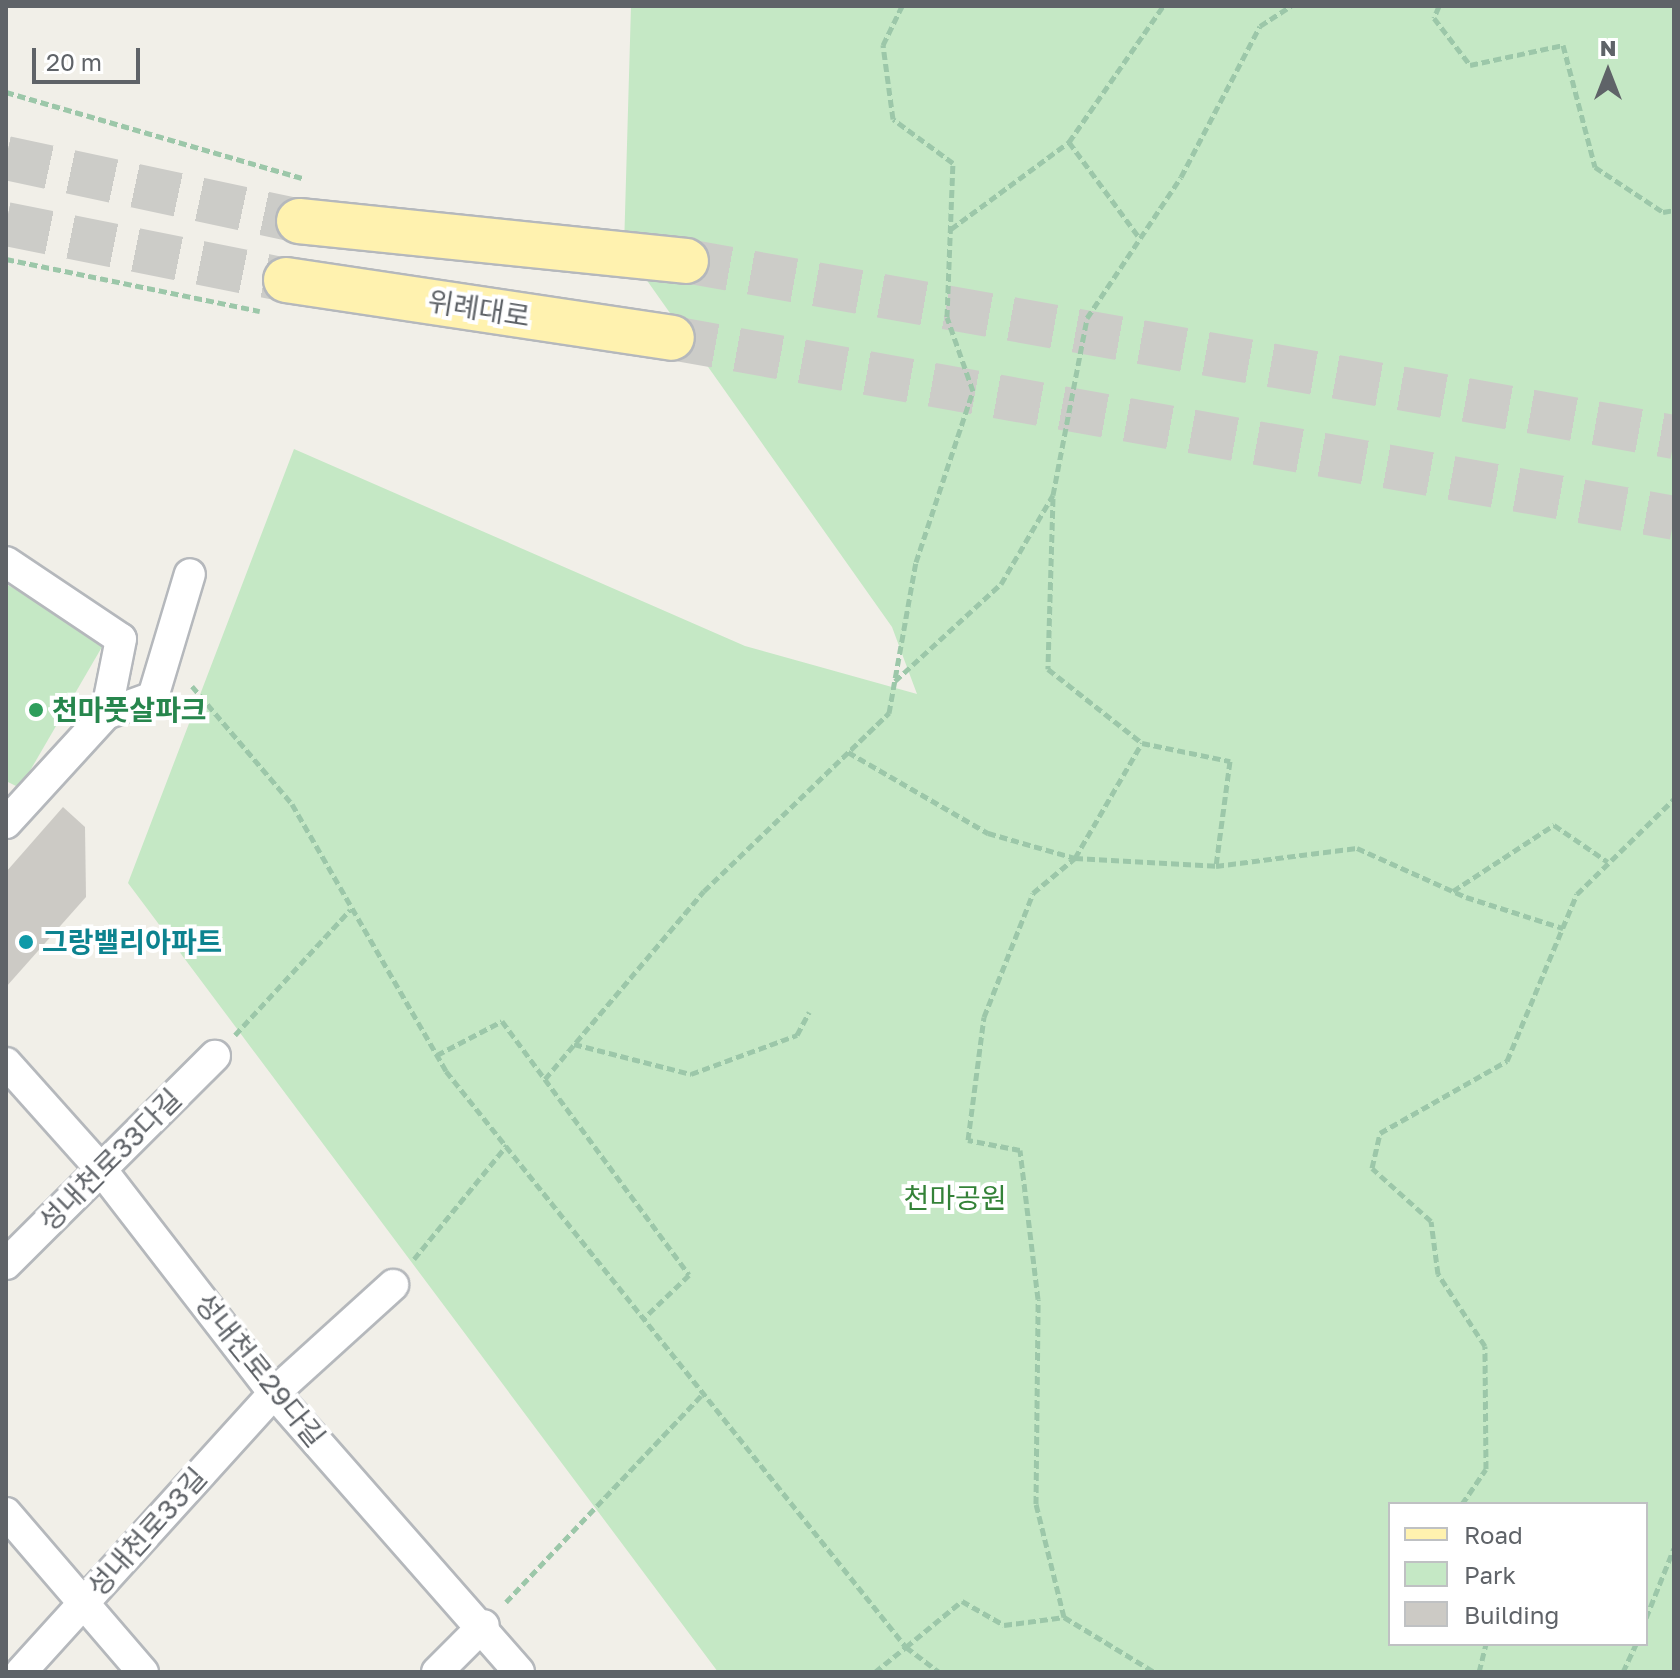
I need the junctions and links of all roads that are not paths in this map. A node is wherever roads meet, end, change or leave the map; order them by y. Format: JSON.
{"nodes":[{"id":1,"x":299,"y":221,"type":"tunnel mouth"},
{"id":2,"x":686,"y":261,"type":"tunnel mouth"},
{"id":3,"x":286,"y":280,"type":"tunnel mouth"},
{"id":4,"x":672,"y":338,"type":"tunnel mouth"},
{"id":5,"x":6,"y":562,"type":"edge"},
{"id":6,"x":190,"y":574,"type":"dead end"},
{"id":7,"x":106,"y":714,"type":"junction"},
{"id":8,"x":6,"y":823,"type":"edge"},
{"id":9,"x":215,"y":1056,"type":"road end"},
{"id":10,"x":6,"y":1063,"type":"edge"},
{"id":11,"x":100,"y":1168,"type":"junction"},
{"id":12,"x":6,"y":1264,"type":"edge"},
{"id":13,"x":393,"y":1285,"type":"road end"},
{"id":14,"x":274,"y":1393,"type":"junction"},
{"id":15,"x":6,"y":1513,"type":"edge"},
{"id":16,"x":81,"y":1605,"type":"junction"},
{"id":17,"x":484,"y":1625,"type":"junction"},
{"id":18,"x":21,"y":1672,"type":"edge"},
{"id":19,"x":143,"y":1672,"type":"edge"},
{"id":20,"x":437,"y":1672,"type":"edge"},
{"id":21,"x":519,"y":1672,"type":"edge"}],
"edges":[{"from":1,"to":2,"type":"main road"},
{"from":3,"to":4,"type":"main road","name":"위례대로"},
{"from":5,"to":7,"type":"street"},
{"from":6,"to":7,"type":"street"},
{"from":7,"to":8,"type":"street"},
{"from":9,"to":11,"type":"street","name":"성내천로33다길"},
{"from":10,"to":11,"type":"street","name":"성내천로29다길"},
{"from":11,"to":12,"type":"street","name":"성내천로33다길"},
{"from":11,"to":14,"type":"street","name":"성내천로29다길"},
{"from":13,"to":14,"type":"street","name":"성내천로33길"},
{"from":14,"to":16,"type":"street","name":"성내천로33길"},
{"from":14,"to":17,"type":"street","name":"성내천로29다길"},
{"from":15,"to":16,"type":"street"},
{"from":16,"to":18,"type":"street","name":"성내천로33길"},
{"from":16,"to":19,"type":"street"},
{"from":17,"to":20,"type":"street"},
{"from":17,"to":21,"type":"street","name":"성내천로29다길"}]}
